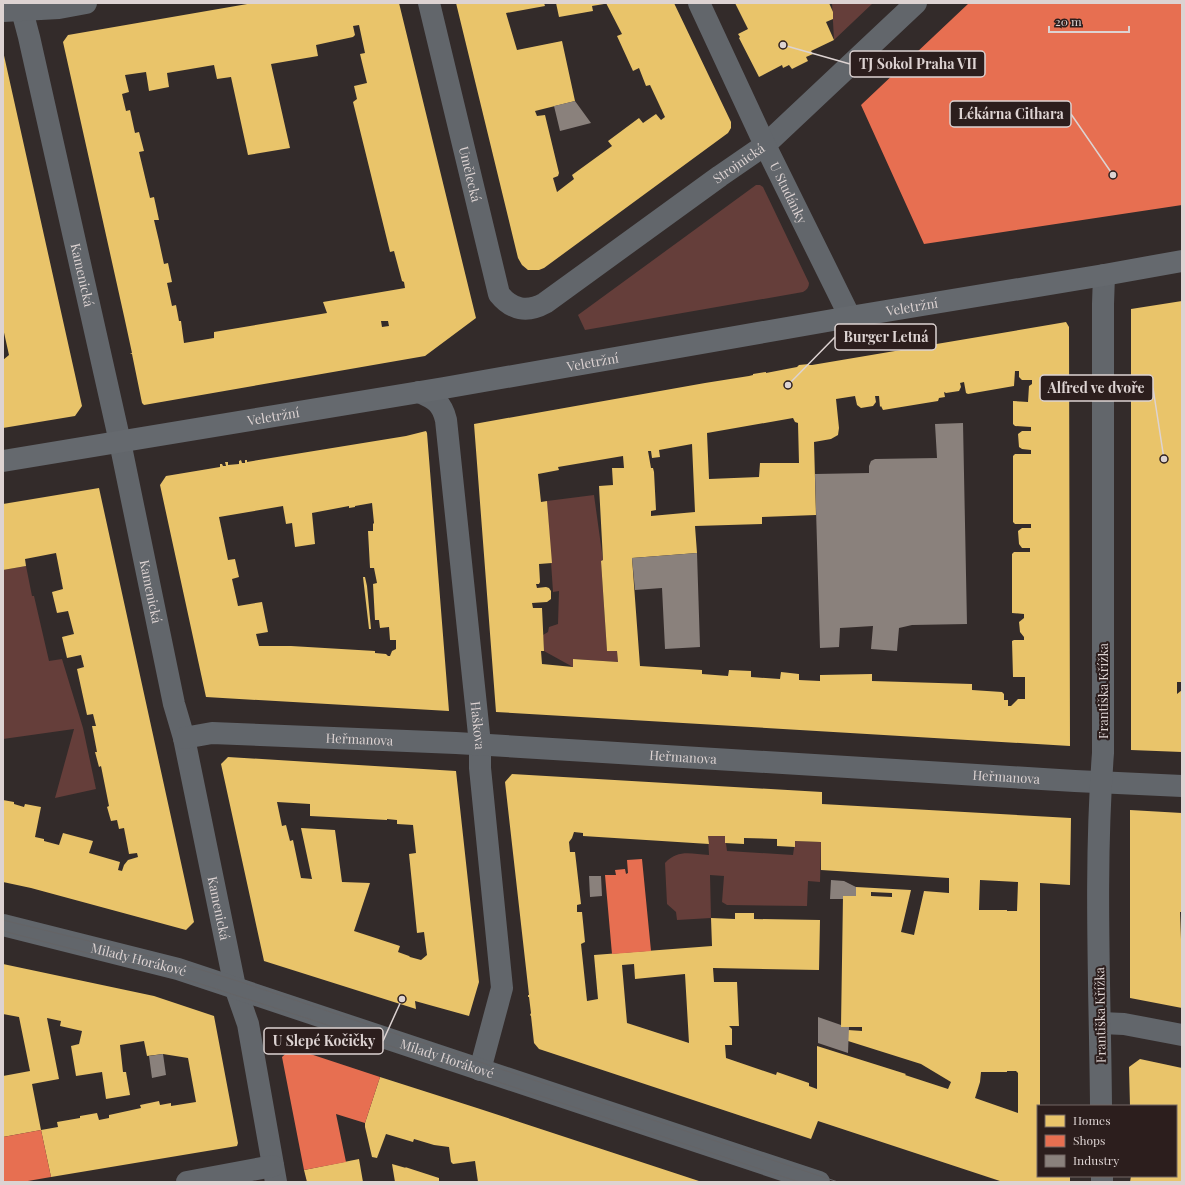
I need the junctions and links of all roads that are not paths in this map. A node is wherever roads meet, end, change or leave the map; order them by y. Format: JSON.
{"nodes":[{"id":1,"x":86,"y":3,"type":"edge"},
{"id":2,"x":429,"y":3,"type":"edge"},
{"id":3,"x":699,"y":3,"type":"edge"},
{"id":4,"x":916,"y":3,"type":"edge"},
{"id":5,"x":15,"y":8,"type":"edge"},
{"id":6,"x":765,"y":145,"type":"junction"},
{"id":7,"x":1182,"y":261,"type":"edge"},
{"id":8,"x":1104,"y":276,"type":"junction"},
{"id":9,"x":545,"y":303,"type":"joint"},
{"id":10,"x":850,"y":317,"type":"junction"},
{"id":11,"x":419,"y":392,"type":"junction"},
{"id":12,"x":120,"y":442,"type":"junction"},
{"id":13,"x":3,"y":461,"type":"edge"},
{"id":14,"x":184,"y":738,"type":"junction"},
{"id":15,"x":480,"y":744,"type":"junction"},
{"id":16,"x":1101,"y":782,"type":"junction"},
{"id":17,"x":1182,"y":786,"type":"edge"},
{"id":18,"x":3,"y":925,"type":"edge"},
{"id":19,"x":235,"y":987,"type":"junction"},
{"id":20,"x":1100,"y":1023,"type":"junction"},
{"id":21,"x":1182,"y":1035,"type":"edge"},
{"id":22,"x":480,"y":1070,"type":"junction"},
{"id":23,"x":1101,"y":1105,"type":"edge"},
{"id":24,"x":274,"y":1174,"type":"edge"},
{"id":25,"x":187,"y":1182,"type":"edge"},
{"id":26,"x":819,"y":1182,"type":"edge"}],
"edges":[{"from":1,"to":5,"type":"street"},
{"from":2,"to":9,"type":"street","name":"Umělecká"},
{"from":3,"to":6,"type":"street","name":"U Studánky"},
{"from":4,"to":6,"type":"street","name":"Strojnická"},
{"from":5,"to":12,"type":"street","name":"Kamenická"},
{"from":6,"to":9,"type":"street","name":"Strojnická"},
{"from":6,"to":10,"type":"street","name":"U Studánky"},
{"from":7,"to":8,"type":"main road","name":"Veletržní"},
{"from":8,"to":10,"type":"main road","name":"Veletržní"},
{"from":8,"to":16,"type":"street","name":"Františka Křížka"},
{"from":10,"to":11,"type":"main road","name":"Veletržní"},
{"from":11,"to":12,"type":"main road","name":"Veletržní"},
{"from":11,"to":15,"type":"street","name":"Haškova"},
{"from":12,"to":13,"type":"main road","name":"Veletržní"},
{"from":12,"to":14,"type":"street","name":"Kamenická"},
{"from":14,"to":15,"type":"street","name":"Heřmanova"},
{"from":14,"to":19,"type":"street","name":"Kamenická"},
{"from":15,"to":16,"type":"street","name":"Heřmanova"},
{"from":15,"to":22,"type":"street","name":"Haškova"},
{"from":16,"to":17,"type":"street","name":"Heřmanova"},
{"from":16,"to":20,"type":"street","name":"Františka Křížka"},
{"from":18,"to":19,"type":"street","name":"Milady Horákové"},
{"from":19,"to":22,"type":"street","name":"Milady Horákové"},
{"from":19,"to":24,"type":"street","name":"Kamenická"},
{"from":20,"to":21,"type":"street"},
{"from":20,"to":23,"type":"street","name":"Františka Křížka"},
{"from":22,"to":26,"type":"street","name":"Milady Horákové"},
{"from":24,"to":25,"type":"street"}]}
